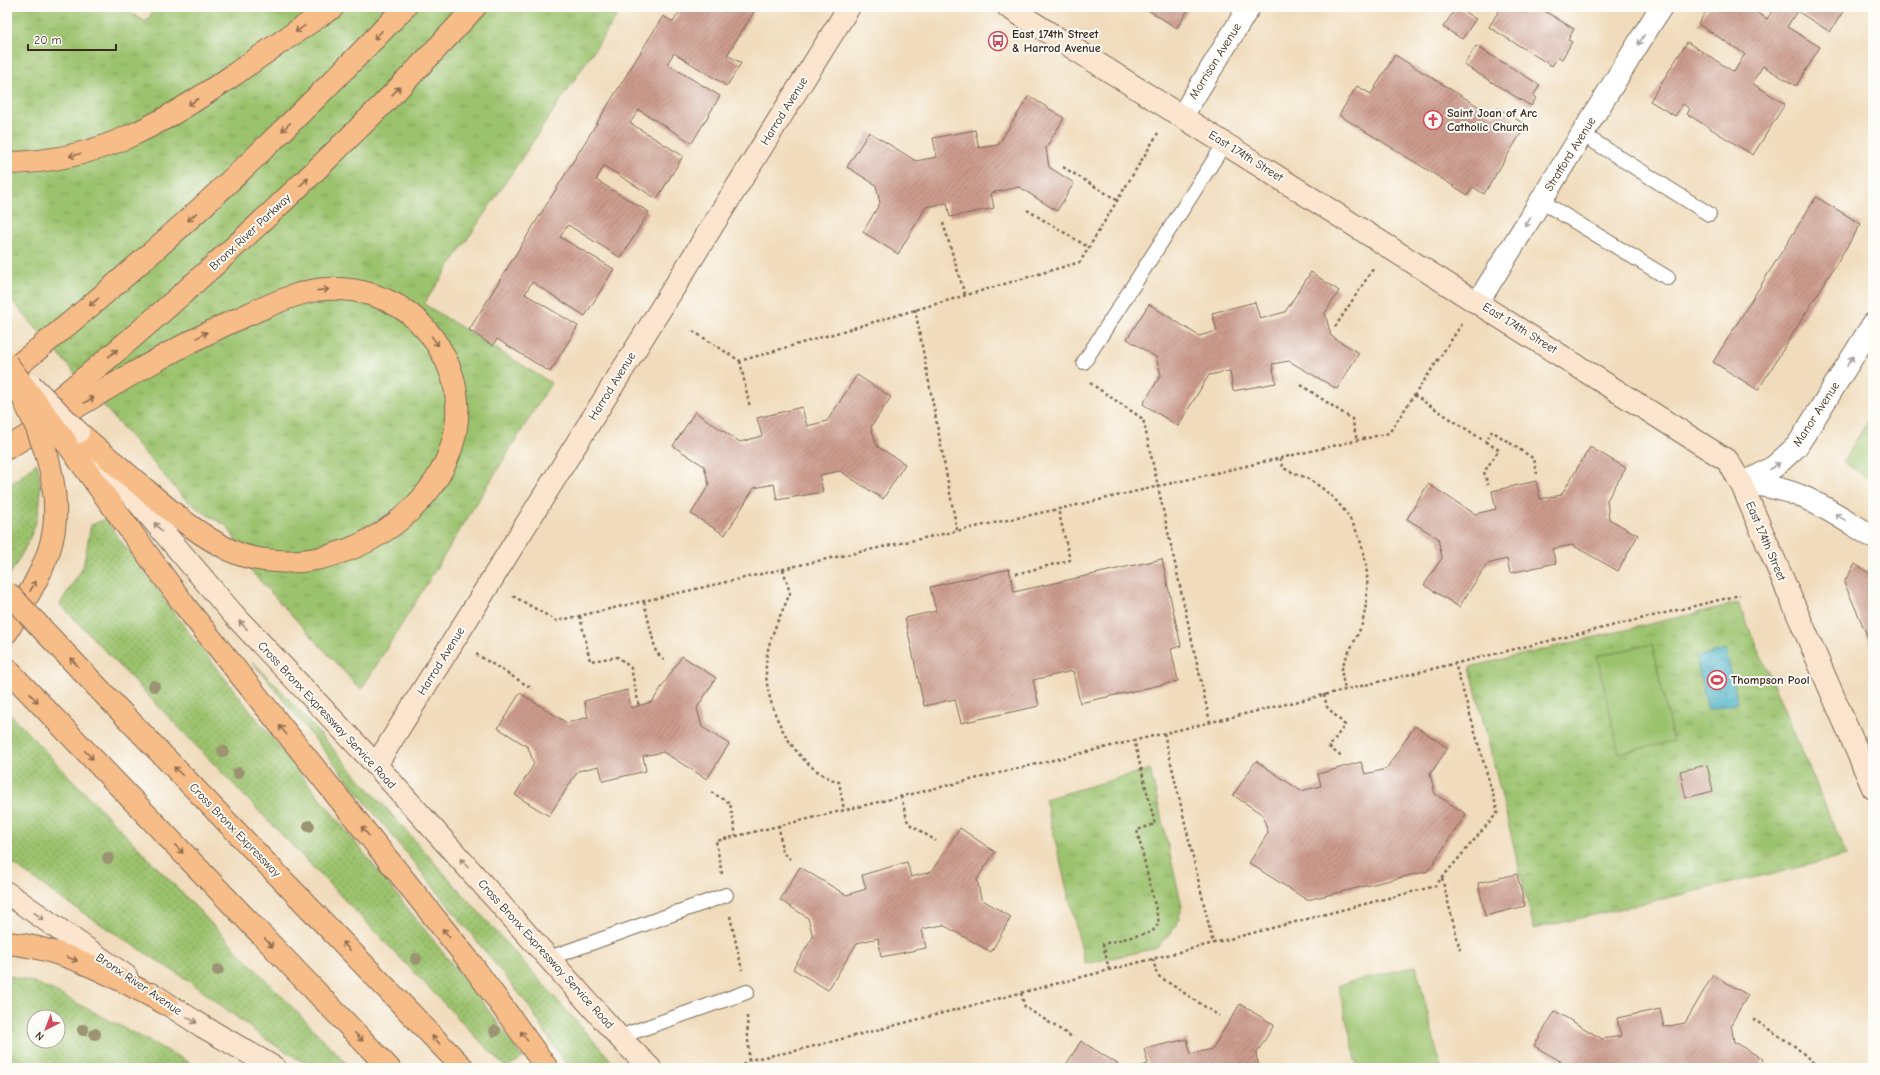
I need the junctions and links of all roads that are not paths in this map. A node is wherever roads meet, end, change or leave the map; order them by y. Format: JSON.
{"nodes":[{"id":1,"x":332,"y":7,"type":"edge"},
{"id":2,"x":404,"y":7,"type":"edge"},
{"id":3,"x":475,"y":7,"type":"edge"},
{"id":4,"x":849,"y":7,"type":"edge"},
{"id":5,"x":1008,"y":7,"type":"edge"},
{"id":6,"x":1249,"y":7,"type":"edge"},
{"id":7,"x":1661,"y":7,"type":"edge"},
{"id":8,"x":1177,"y":113,"type":"junction"},
{"id":9,"x":1582,"y":134,"type":"junction"},
{"id":10,"x":1225,"y":143,"type":"junction"},
{"id":11,"x":7,"y":163,"type":"edge"},
{"id":12,"x":1541,"y":201,"type":"junction"},
{"id":13,"x":1710,"y":214,"type":"dead end"},
{"id":14,"x":1668,"y":278,"type":"dead end"},
{"id":15,"x":1478,"y":302,"type":"junction"},
{"id":16,"x":1873,"y":324,"type":"edge"},
{"id":17,"x":7,"y":360,"type":"edge"},
{"id":18,"x":1084,"y":362,"type":"road end"},
{"id":19,"x":7,"y":364,"type":"edge"},
{"id":20,"x":7,"y":368,"type":"edge"},
{"id":21,"x":7,"y":374,"type":"edge"},
{"id":22,"x":72,"y":437,"type":"junction"},
{"id":23,"x":7,"y":440,"type":"edge"},
{"id":24,"x":7,"y":448,"type":"edge"},
{"id":25,"x":1741,"y":483,"type":"junction"},
{"id":26,"x":1873,"y":537,"type":"edge"},
{"id":27,"x":7,"y":592,"type":"edge"},
{"id":28,"x":7,"y":632,"type":"edge"},
{"id":29,"x":7,"y":670,"type":"edge"},
{"id":30,"x":376,"y":765,"type":"junction"},
{"id":31,"x":1873,"y":788,"type":"edge"},
{"id":32,"x":7,"y":893,"type":"edge"},
{"id":33,"x":726,"y":895,"type":"road end"},
{"id":34,"x":7,"y":943,"type":"edge"},
{"id":35,"x":549,"y":958,"type":"junction"},
{"id":36,"x":746,"y":992,"type":"road end"},
{"id":37,"x":168,"y":1005,"type":"junction"},
{"id":38,"x":620,"y":1037,"type":"junction"},
{"id":39,"x":275,"y":1068,"type":"edge"},
{"id":40,"x":389,"y":1068,"type":"edge"},
{"id":41,"x":463,"y":1068,"type":"edge"},
{"id":42,"x":547,"y":1068,"type":"edge"},
{"id":43,"x":650,"y":1068,"type":"edge"}],
"edges":[{"from":1,"to":11,"type":"main road","one_way":true},
{"from":2,"to":21,"type":"main road","one_way":true},
{"from":23,"to":3,"type":"main road","name":"Bronx River Parkway","one_way":true},
{"from":4,"to":30,"type":"main road","name":"Harrod Avenue"},
{"from":5,"to":8,"type":"main road","name":"East 174th Street"},
{"from":6,"to":8,"type":"street","name":"Morrison Avenue"},
{"from":7,"to":9,"type":"street","name":"Stratford Avenue","one_way":true},
{"from":8,"to":10,"type":"main road","name":"East 174th Street"},
{"from":9,"to":12,"type":"street","name":"Stratford Avenue"},
{"from":9,"to":13,"type":"lane"},
{"from":10,"to":15,"type":"main road","name":"East 174th Street"},
{"from":10,"to":18,"type":"lane"},
{"from":12,"to":14,"type":"lane"},
{"from":12,"to":15,"type":"street","name":"Stratford Avenue","one_way":true},
{"from":15,"to":25,"type":"main road","name":"East 174th Street"},
{"from":25,"to":16,"type":"street","name":"Manor Avenue","one_way":true},
{"from":17,"to":22,"type":"main road","name":"Cross Bronx Expressway Service Road","bridge":true},
{"from":19,"to":22,"type":"main road","bridge":true},
{"from":28,"to":20,"type":"main road","one_way":true,"bridge":true},
{"from":24,"to":22,"type":"main road","one_way":true},
{"from":30,"to":22,"type":"main road","name":"Cross Bronx Expressway Service Road","one_way":true},
{"from":42,"to":22,"type":"main road","one_way":true},
{"from":26,"to":25,"type":"street","one_way":true},
{"from":25,"to":31,"type":"main road","name":"East 174th Street"},
{"from":41,"to":27,"type":"main road","name":"Cross Bronx Expressway","one_way":true,"bridge":true},
{"from":29,"to":40,"type":"main road","one_way":true},
{"from":35,"to":30,"type":"main road","name":"Cross Bronx Expressway Service Road","one_way":true},
{"from":32,"to":37,"type":"main road","name":"Bronx River Avenue","one_way":true},
{"from":33,"to":35,"type":"lane"},
{"from":34,"to":37,"type":"main road","one_way":true},
{"from":35,"to":38,"type":"main road","name":"Cross Bronx Expressway Service Road"},
{"from":36,"to":38,"type":"lane"},
{"from":37,"to":39,"type":"main road","name":"Bronx River Avenue","one_way":true},
{"from":38,"to":43,"type":"main road","name":"Cross Bronx Expressway Service Road"}]}
